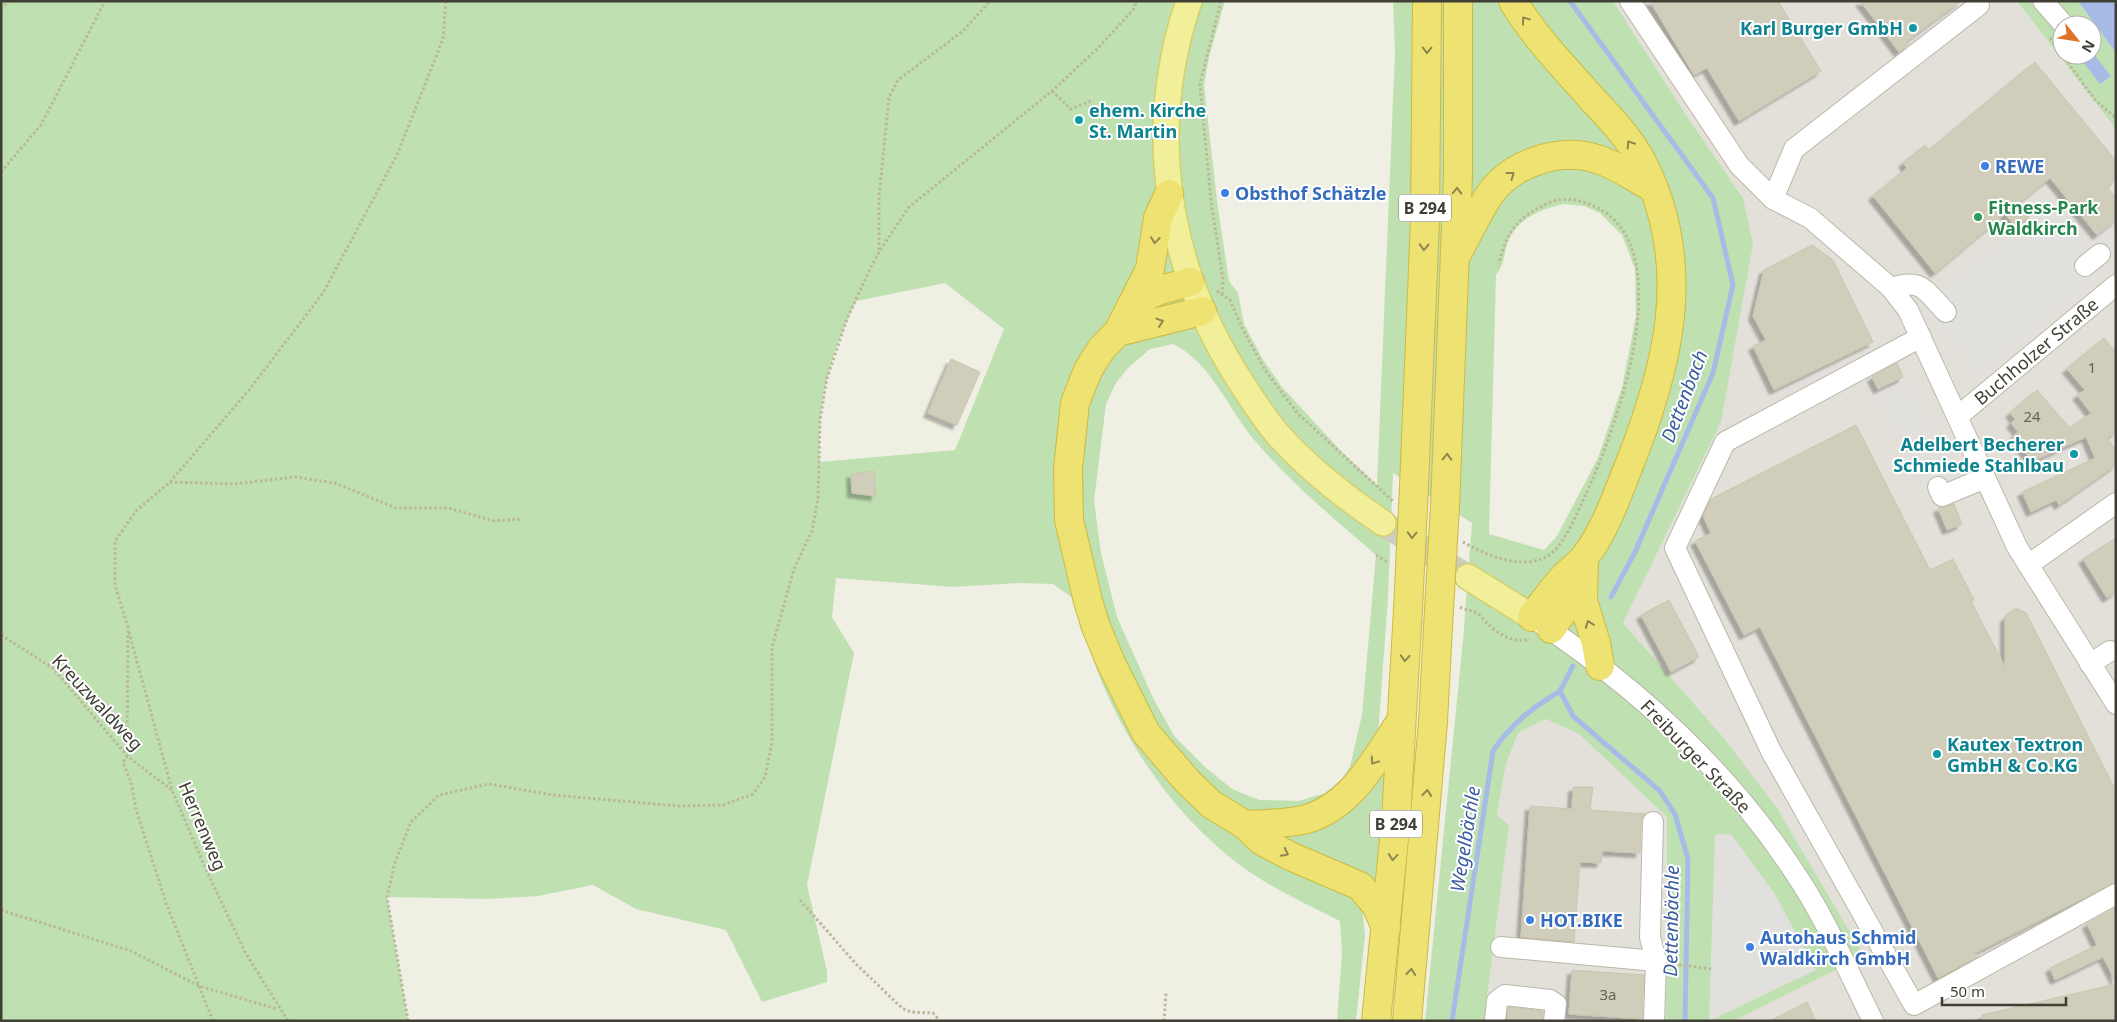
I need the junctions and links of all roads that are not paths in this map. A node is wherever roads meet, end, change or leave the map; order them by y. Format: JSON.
{"nodes":[{"id":1,"x":1189,"y":1,"type":"edge"},
{"id":2,"x":1428,"y":1,"type":"edge"},
{"id":3,"x":1458,"y":1,"type":"edge"},
{"id":4,"x":1513,"y":1,"type":"edge"},
{"id":5,"x":1630,"y":1,"type":"edge"},
{"id":6,"x":2043,"y":1,"type":"edge"},
{"id":7,"x":1979,"y":5,"type":"dead end"},
{"id":8,"x":2055,"y":15,"type":"edge"},
{"id":9,"x":1652,"y":187,"type":"junction"},
{"id":10,"x":1169,"y":194,"type":"junction"},
{"id":11,"x":1773,"y":199,"type":"junction"},
{"id":12,"x":1455,"y":258,"type":"junction"},
{"id":13,"x":1190,"y":282,"type":"junction"},
{"id":14,"x":2116,"y":285,"type":"edge"},
{"id":15,"x":1890,"y":288,"type":"junction"},
{"id":16,"x":1135,"y":302,"type":"junction"},
{"id":17,"x":1202,"y":311,"type":"junction"},
{"id":18,"x":1946,"y":312,"type":"dead end"},
{"id":19,"x":1118,"y":332,"type":"junction"},
{"id":20,"x":1921,"y":337,"type":"junction"},
{"id":21,"x":1957,"y":417,"type":"junction"},
{"id":22,"x":1985,"y":478,"type":"junction"},
{"id":23,"x":1938,"y":487,"type":"dead end"},
{"id":24,"x":2116,"y":503,"type":"edge"},
{"id":25,"x":1398,"y":504,"type":"junction"},
{"id":26,"x":2028,"y":565,"type":"junction"},
{"id":27,"x":1584,"y":570,"type":"junction"},
{"id":28,"x":1468,"y":577,"type":"tunnel mouth"},
{"id":29,"x":1541,"y":623,"type":"junction"},
{"id":30,"x":2110,"y":651,"type":"dead end"},
{"id":31,"x":2090,"y":664,"type":"junction"},
{"id":32,"x":1600,"y":666,"type":"junction"},
{"id":33,"x":2113,"y":694,"type":"edge"},
{"id":34,"x":1401,"y":721,"type":"junction"},
{"id":35,"x":1653,"y":822,"type":"dead end"},
{"id":36,"x":1245,"y":825,"type":"junction"},
{"id":37,"x":2116,"y":894,"type":"edge"},
{"id":38,"x":1386,"y":928,"type":"junction"},
{"id":39,"x":1501,"y":947,"type":"dead end"},
{"id":40,"x":1656,"y":961,"type":"junction"},
{"id":41,"x":1376,"y":1021,"type":"edge"},
{"id":42,"x":1406,"y":1021,"type":"edge"},
{"id":43,"x":1495,"y":1021,"type":"edge"},
{"id":44,"x":1554,"y":1021,"type":"edge"},
{"id":45,"x":1654,"y":1021,"type":"edge"},
{"id":46,"x":1873,"y":1021,"type":"edge"}],
"edges":[{"from":1,"to":10,"type":"main road"},
{"from":2,"to":25,"type":"highway","number":"B 294","one_way":true},
{"from":12,"to":3,"type":"highway","number":"B 294","one_way":true},
{"from":9,"to":4,"type":"highway","one_way":true},
{"from":5,"to":11,"type":"street"},
{"from":6,"to":8,"type":"street"},
{"from":7,"to":11,"type":"street"},
{"from":12,"to":9,"type":"highway","one_way":true},
{"from":9,"to":27,"type":"highway"},
{"from":10,"to":13,"type":"main road"},
{"from":10,"to":16,"type":"highway","one_way":true},
{"from":11,"to":15,"type":"street"},
{"from":42,"to":12,"type":"highway","number":"B 294","one_way":true,"bridge":true},
{"from":13,"to":16,"type":"highway"},
{"from":13,"to":17,"type":"main road"},
{"from":14,"to":21,"type":"street","name":"Buchholzer Straße"},
{"from":15,"to":18,"type":"street"},
{"from":15,"to":20,"type":"street"},
{"from":16,"to":19,"type":"highway"},
{"from":19,"to":17,"type":"highway","one_way":true},
{"from":17,"to":25,"type":"main road"},
{"from":19,"to":36,"type":"highway"},
{"from":20,"to":21,"type":"street"},
{"from":20,"to":37,"type":"street"},
{"from":21,"to":22,"type":"street"},
{"from":22,"to":23,"type":"street"},
{"from":22,"to":26,"type":"street"},
{"from":24,"to":26,"type":"street"},
{"from":25,"to":34,"type":"highway","number":"B 294","one_way":true,"bridge":true},
{"from":26,"to":31,"type":"street"},
{"from":27,"to":29,"type":"highway"},
{"from":32,"to":27,"type":"highway","one_way":true},
{"from":28,"to":29,"type":"main road","name":"Freiburger Straße"},
{"from":29,"to":32,"type":"street","name":"Freiburger Straße"},
{"from":30,"to":31,"type":"street"},
{"from":31,"to":33,"type":"street"},
{"from":32,"to":46,"type":"street","name":"Freiburger Straße"},
{"from":34,"to":36,"type":"highway","one_way":true},
{"from":34,"to":38,"type":"highway","number":"B 294","one_way":true},
{"from":35,"to":40,"type":"street"},
{"from":36,"to":38,"type":"highway","one_way":true},
{"from":38,"to":41,"type":"highway","number":"B 294"},
{"from":39,"to":40,"type":"street"},
{"from":40,"to":45,"type":"street"},
{"from":43,"to":44,"type":"street"}]}
